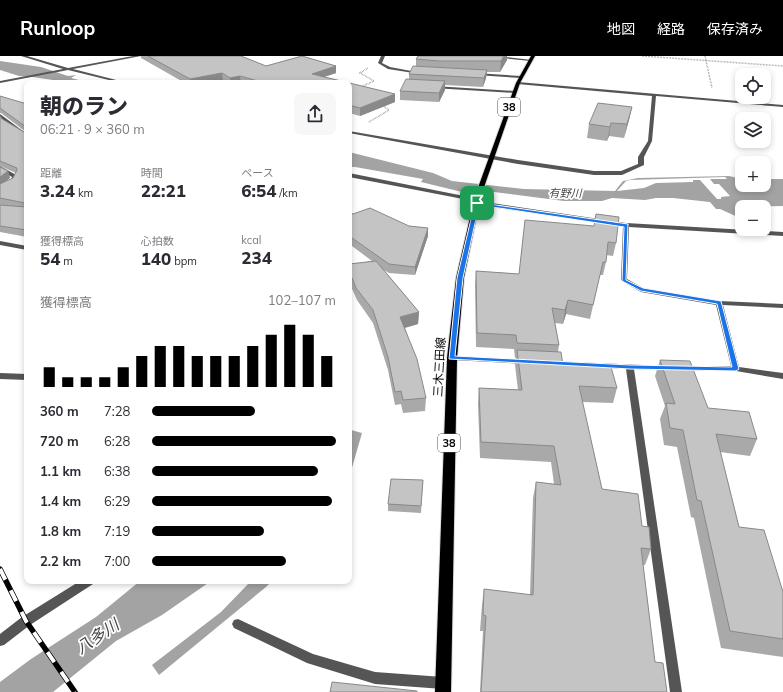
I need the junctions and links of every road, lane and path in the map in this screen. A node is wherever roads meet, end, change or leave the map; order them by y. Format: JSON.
{"nodes":[{"id":1,"x":23,"y":56,"type":"edge"},
{"id":2,"x":139,"y":56,"type":"edge"},
{"id":3,"x":383,"y":56,"type":"edge"},
{"id":4,"x":485,"y":56,"type":"edge"},
{"id":5,"x":642,"y":56,"type":"edge"},
{"id":6,"x":705,"y":56,"type":"edge"},
{"id":7,"x":532,"y":58,"type":"edge"},
{"id":8,"x":705,"y":60,"type":"junction"},
{"id":9,"x":380,"y":63,"type":"junction"},
{"id":10,"x":783,"y":66,"type":"edge"},
{"id":11,"x":64,"y":69,"type":"junction"},
{"id":12,"x":428,"y":73,"type":"edge"},
{"id":13,"x":470,"y":74,"type":"edge"},
{"id":14,"x":113,"y":80,"type":"edge"},
{"id":15,"x":519,"y":80,"type":"junction"},
{"id":16,"x":0,"y":82,"type":"edge"},
{"id":17,"x":429,"y":86,"type":"edge"},
{"id":18,"x":358,"y":89,"type":"edge"},
{"id":19,"x":515,"y":92,"type":"junction"},
{"id":20,"x":654,"y":95,"type":"junction"},
{"id":21,"x":715,"y":100,"type":"junction"},
{"id":22,"x":376,"y":104,"type":"edge"},
{"id":23,"x":783,"y":106,"type":"edge"},
{"id":24,"x":0,"y":114,"type":"edge"},
{"id":25,"x":7,"y":122,"type":"junction"},
{"id":26,"x":0,"y":124,"type":"edge"},
{"id":27,"x":352,"y":131,"type":"edge"},
{"id":28,"x":352,"y":132,"type":"edge"},
{"id":29,"x":24,"y":134,"type":"edge"},
{"id":30,"x":490,"y":158,"type":"junction"},
{"id":31,"x":0,"y":168,"type":"edge"},
{"id":32,"x":352,"y":175,"type":"edge"},
{"id":33,"x":0,"y":189,"type":"edge"},
{"id":34,"x":478,"y":200,"type":"junction"},
{"id":35,"x":626,"y":226,"type":"junction"},
{"id":36,"x":783,"y":234,"type":"edge"},
{"id":37,"x":0,"y":243,"type":"edge"},
{"id":38,"x":24,"y":247,"type":"edge"},
{"id":39,"x":719,"y":303,"type":"junction"},
{"id":40,"x":783,"y":306,"type":"edge"},
{"id":41,"x":452,"y":358,"type":"junction"},
{"id":42,"x":630,"y":367,"type":"junction"},
{"id":43,"x":736,"y":369,"type":"junction"},
{"id":44,"x":0,"y":376,"type":"edge"},
{"id":45,"x":783,"y":376,"type":"edge"},
{"id":46,"x":24,"y":377,"type":"edge"},
{"id":47,"x":84,"y":584,"type":"edge"},
{"id":48,"x":238,"y":624,"type":"dead end"},
{"id":49,"x":0,"y":641,"type":"edge"},
{"id":50,"x":443,"y":687,"type":"edge"},
{"id":51,"x":676,"y":692,"type":"edge"}],
"edges":[{"from":1,"to":11,"type":"street"},
{"from":2,"to":11,"type":"street"},
{"from":3,"to":9,"type":"street"},
{"from":4,"to":7,"type":"street"},
{"from":5,"to":8,"type":"path"},
{"from":6,"to":8,"type":"path"},
{"from":7,"to":15,"type":"main road","name":"三木三田線","number":"38"},
{"from":8,"to":10,"type":"path"},
{"from":8,"to":21,"type":"path"},
{"from":9,"to":12,"type":"street"},
{"from":9,"to":18,"type":"path"},
{"from":11,"to":14,"type":"street"},
{"from":11,"to":16,"type":"street"},
{"from":13,"to":15,"type":"street"},
{"from":15,"to":19,"type":"main road","name":"三木三田線","number":"38"},
{"from":15,"to":20,"type":"street"},
{"from":17,"to":19,"type":"street"},
{"from":19,"to":30,"type":"main road","name":"三木三田線","number":"38"},
{"from":20,"to":21,"type":"street"},
{"from":20,"to":30,"type":"street"},
{"from":21,"to":23,"type":"street"},
{"from":22,"to":27,"type":"path"},
{"from":24,"to":25,"type":"street"},
{"from":25,"to":26,"type":"street"},
{"from":25,"to":29,"type":"street"},
{"from":28,"to":30,"type":"street"},
{"from":30,"to":34,"type":"main road","name":"三木三田線","number":"38"},
{"from":31,"to":33,"type":"street"},
{"from":32,"to":34,"type":"street"},
{"from":34,"to":35,"type":"street"},
{"from":34,"to":41,"type":"main road","name":"三木三田線","number":"38"},
{"from":35,"to":36,"type":"street"},
{"from":35,"to":39,"type":"street"},
{"from":37,"to":38,"type":"street"},
{"from":39,"to":40,"type":"street"},
{"from":39,"to":43,"type":"street"},
{"from":41,"to":42,"type":"street"},
{"from":41,"to":50,"type":"main road","name":"三木三田線","number":"38"},
{"from":42,"to":43,"type":"street"},
{"from":42,"to":51,"type":"street"},
{"from":43,"to":45,"type":"street"},
{"from":44,"to":46,"type":"street"},
{"from":47,"to":49,"type":"street"},
{"from":48,"to":50,"type":"street"}]}
